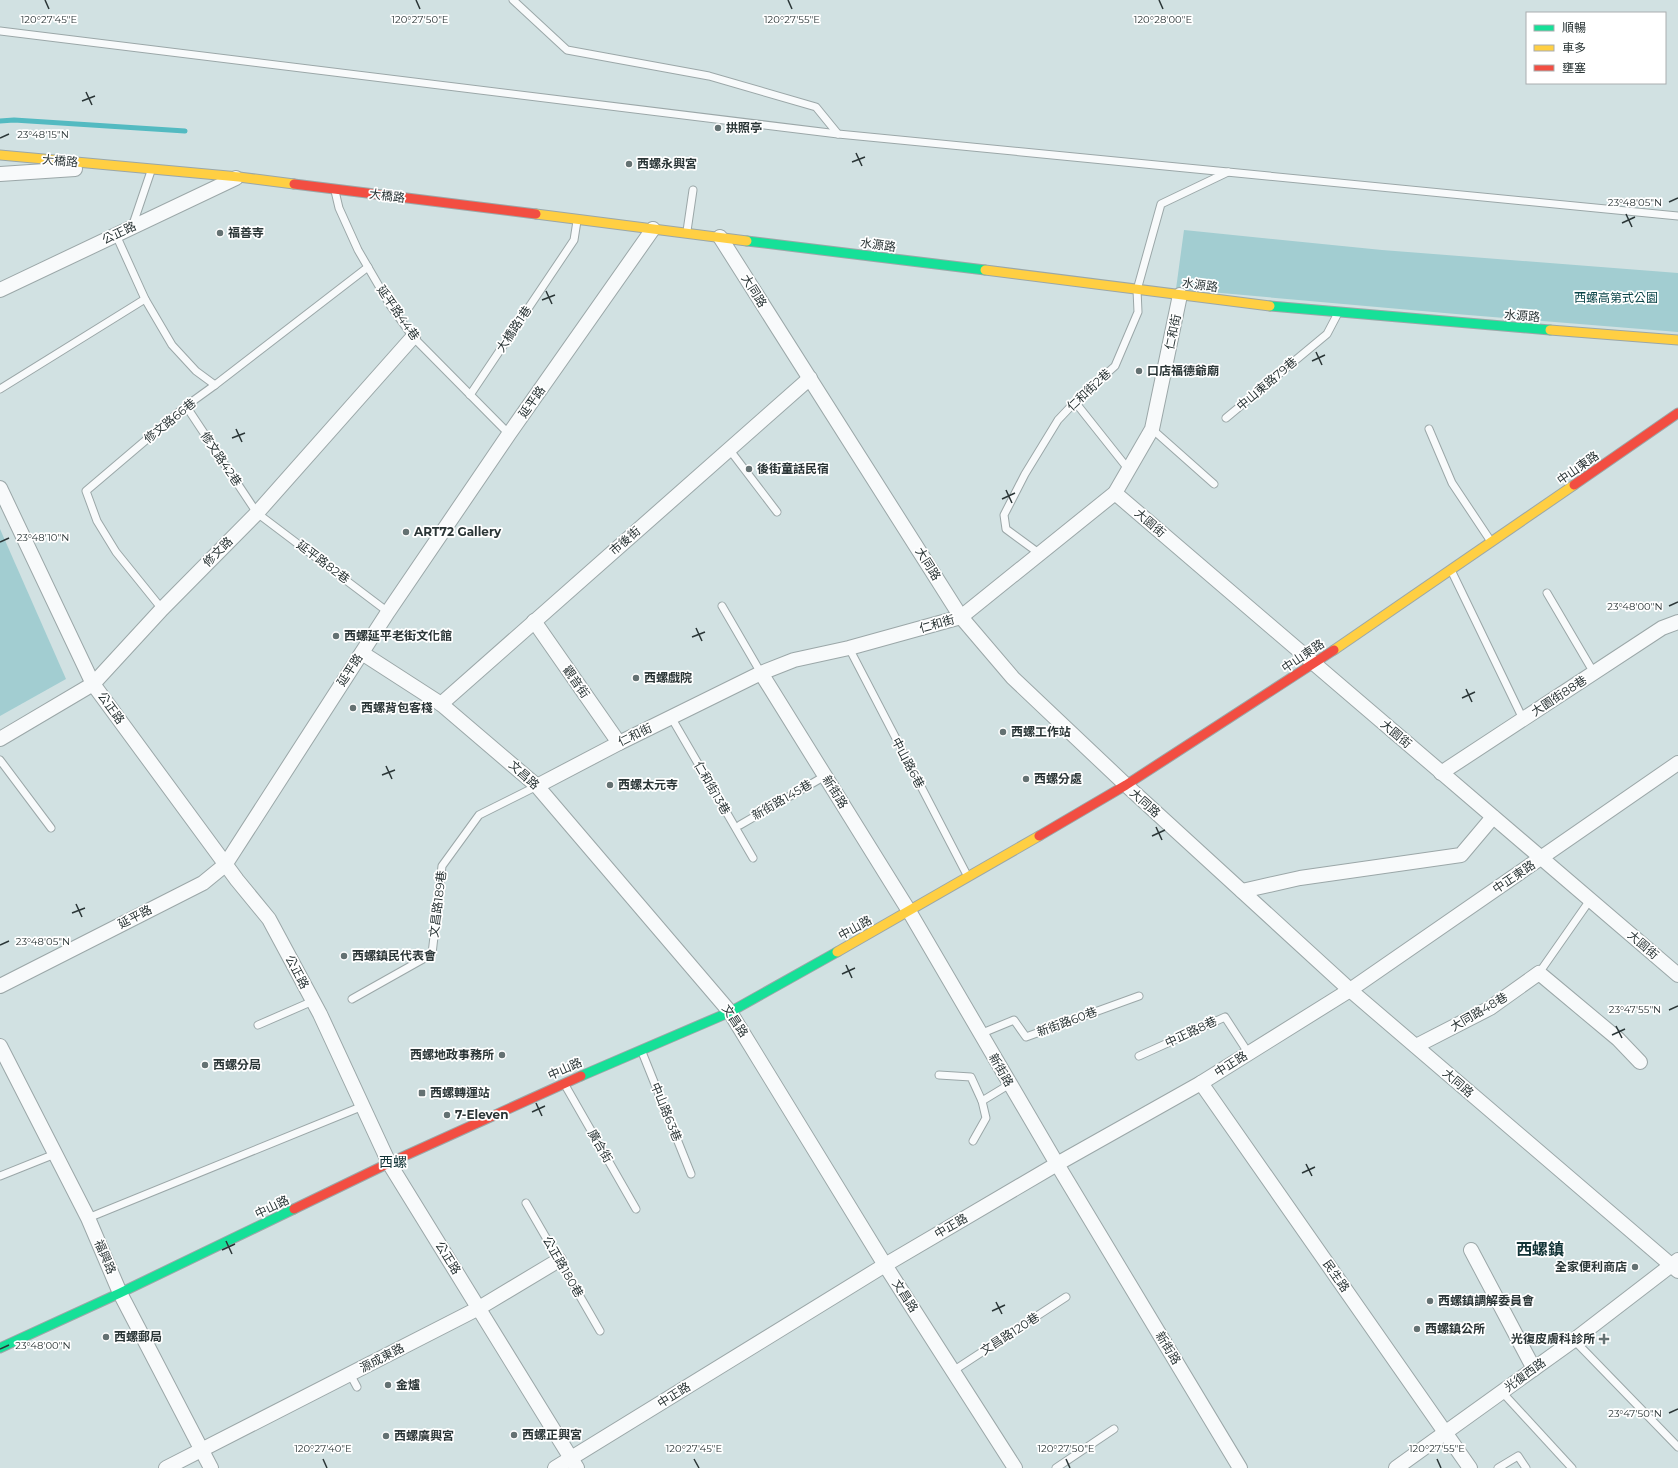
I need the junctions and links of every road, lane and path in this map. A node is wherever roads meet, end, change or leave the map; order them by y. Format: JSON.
{"nodes":[{"id":1,"x":513,"y":0,"type":"edge"},
{"id":2,"x":0,"y":31,"type":"edge"},
{"id":3,"x":838,"y":134,"type":"junction"},
{"id":4,"x":0,"y":155,"type":"edge"},
{"id":5,"x":120,"y":166,"type":"junction"},
{"id":6,"x":152,"y":169,"type":"junction"},
{"id":7,"x":1229,"y":172,"type":"junction"},
{"id":8,"x":0,"y":174,"type":"edge"},
{"id":9,"x":239,"y":177,"type":"junction"},
{"id":10,"x":335,"y":189,"type":"junction"},
{"id":11,"x":693,"y":190,"type":"dead end"},
{"id":12,"x":1678,"y":216,"type":"edge"},
{"id":13,"x":577,"y":220,"type":"junction"},
{"id":14,"x":132,"y":228,"type":"junction"},
{"id":15,"x":653,"y":229,"type":"junction"},
{"id":16,"x":687,"y":233,"type":"junction"},
{"id":17,"x":116,"y":235,"type":"junction"},
{"id":18,"x":720,"y":237,"type":"junction"},
{"id":19,"x":368,"y":267,"type":"junction"},
{"id":20,"x":0,"y":290,"type":"edge"},
{"id":21,"x":1137,"y":290,"type":"junction"},
{"id":22,"x":1180,"y":295,"type":"junction"},
{"id":23,"x":145,"y":299,"type":"junction"},
{"id":24,"x":1338,"y":314,"type":"junction"},
{"id":25,"x":413,"y":338,"type":"junction"},
{"id":26,"x":1678,"y":340,"type":"edge"},
{"id":27,"x":810,"y":378,"type":"junction"},
{"id":28,"x":215,"y":385,"type":"junction"},
{"id":29,"x":0,"y":389,"type":"edge"},
{"id":30,"x":470,"y":395,"type":"junction"},
{"id":31,"x":1076,"y":402,"type":"junction"},
{"id":32,"x":186,"y":406,"type":"junction"},
{"id":33,"x":1678,"y":414,"type":"edge"},
{"id":34,"x":1226,"y":418,"type":"dead end"},
{"id":35,"x":1429,"y":428,"type":"dead end"},
{"id":36,"x":1152,"y":429,"type":"junction"},
{"id":37,"x":509,"y":434,"type":"junction"},
{"id":38,"x":729,"y":449,"type":"junction"},
{"id":39,"x":1128,"y":470,"type":"junction"},
{"id":40,"x":1214,"y":484,"type":"dead end"},
{"id":41,"x":1115,"y":493,"type":"junction"},
{"id":42,"x":1,"y":496,"type":"edge"},
{"id":43,"x":778,"y":512,"type":"dead end"},
{"id":44,"x":257,"y":513,"type":"junction"},
{"id":45,"x":1491,"y":542,"type":"junction"},
{"id":46,"x":1040,"y":554,"type":"junction"},
{"id":47,"x":1451,"y":570,"type":"junction"},
{"id":48,"x":1547,"y":593,"type":"dead end"},
{"id":49,"x":722,"y":606,"type":"dead end"},
{"id":50,"x":162,"y":609,"type":"junction"},
{"id":51,"x":388,"y":612,"type":"junction"},
{"id":52,"x":962,"y":617,"type":"junction"},
{"id":53,"x":534,"y":621,"type":"junction"},
{"id":54,"x":1678,"y":622,"type":"edge"},
{"id":55,"x":849,"y":648,"type":"junction"},
{"id":56,"x":362,"y":653,"type":"junction"},
{"id":57,"x":1314,"y":664,"type":"junction"},
{"id":58,"x":761,"y":673,"type":"junction"},
{"id":59,"x":1594,"y":673,"type":"junction"},
{"id":60,"x":93,"y":684,"type":"junction"},
{"id":61,"x":441,"y":704,"type":"junction"},
{"id":62,"x":671,"y":717,"type":"junction"},
{"id":63,"x":1523,"y":719,"type":"junction"},
{"id":64,"x":0,"y":739,"type":"edge"},
{"id":65,"x":619,"y":743,"type":"junction"},
{"id":66,"x":0,"y":760,"type":"edge"},
{"id":67,"x":1678,"y":763,"type":"edge"},
{"id":68,"x":1441,"y":773,"type":"junction"},
{"id":69,"x":825,"y":776,"type":"junction"},
{"id":70,"x":1126,"y":785,"type":"junction"},
{"id":71,"x":537,"y":786,"type":"junction"},
{"id":72,"x":1493,"y":817,"type":"junction"},
{"id":73,"x":740,"y":825,"type":"dead end"},
{"id":74,"x":51,"y":828,"type":"dead end"},
{"id":75,"x":753,"y":858,"type":"dead end"},
{"id":76,"x":1542,"y":859,"type":"junction"},
{"id":77,"x":225,"y":865,"type":"junction"},
{"id":78,"x":968,"y":877,"type":"junction"},
{"id":79,"x":1242,"y":891,"type":"junction"},
{"id":80,"x":1590,"y":900,"type":"junction"},
{"id":81,"x":909,"y":911,"type":"junction"},
{"id":82,"x":1539,"y":973,"type":"junction"},
{"id":83,"x":1678,"y":975,"type":"edge"},
{"id":84,"x":0,"y":986,"type":"edge"},
{"id":85,"x":1350,"y":990,"type":"junction"},
{"id":86,"x":1139,"y":996,"type":"dead end"},
{"id":87,"x":352,"y":999,"type":"dead end"},
{"id":88,"x":313,"y":1001,"type":"junction"},
{"id":89,"x":730,"y":1012,"type":"junction"},
{"id":90,"x":258,"y":1025,"type":"dead end"},
{"id":91,"x":980,"y":1034,"type":"junction"},
{"id":92,"x":0,"y":1046,"type":"edge"},
{"id":93,"x":1416,"y":1046,"type":"junction"},
{"id":94,"x":642,"y":1050,"type":"junction"},
{"id":95,"x":1249,"y":1054,"type":"junction"},
{"id":96,"x":1139,"y":1056,"type":"dead end"},
{"id":97,"x":1640,"y":1062,"type":"dead end"},
{"id":98,"x":939,"y":1075,"type":"dead end"},
{"id":99,"x":564,"y":1083,"type":"junction"},
{"id":100,"x":1201,"y":1083,"type":"junction"},
{"id":101,"x":1010,"y":1084,"type":"junction"},
{"id":102,"x":982,"y":1101,"type":"junction"},
{"id":103,"x":363,"y":1106,"type":"junction"},
{"id":104,"x":973,"y":1141,"type":"dead end"},
{"id":105,"x":55,"y":1154,"type":"junction"},
{"id":106,"x":390,"y":1163,"type":"junction"},
{"id":107,"x":1057,"y":1164,"type":"junction"},
{"id":108,"x":691,"y":1174,"type":"dead end"},
{"id":109,"x":0,"y":1176,"type":"edge"},
{"id":110,"x":526,"y":1203,"type":"dead end"},
{"id":111,"x":636,"y":1210,"type":"dead end"},
{"id":112,"x":88,"y":1218,"type":"junction"},
{"id":113,"x":1471,"y":1250,"type":"dead end"},
{"id":114,"x":559,"y":1260,"type":"junction"},
{"id":115,"x":885,"y":1265,"type":"junction"},
{"id":116,"x":1676,"y":1265,"type":"edge"},
{"id":117,"x":120,"y":1293,"type":"junction"},
{"id":118,"x":1066,"y":1297,"type":"dead end"},
{"id":119,"x":479,"y":1308,"type":"junction"},
{"id":120,"x":600,"y":1331,"type":"dead end"},
{"id":121,"x":1574,"y":1340,"type":"junction"},
{"id":122,"x":0,"y":1348,"type":"edge"},
{"id":123,"x":1534,"y":1369,"type":"junction"},
{"id":124,"x":953,"y":1371,"type":"junction"},
{"id":125,"x":350,"y":1374,"type":"junction"},
{"id":126,"x":357,"y":1387,"type":"dead end"},
{"id":127,"x":1502,"y":1392,"type":"junction"},
{"id":128,"x":1114,"y":1429,"type":"dead end"},
{"id":129,"x":1446,"y":1433,"type":"junction"},
{"id":130,"x":1678,"y":1447,"type":"edge"},
{"id":131,"x":202,"y":1449,"type":"junction"},
{"id":132,"x":574,"y":1463,"type":"edge"},
{"id":133,"x":166,"y":1468,"type":"edge"},
{"id":134,"x":211,"y":1468,"type":"edge"},
{"id":135,"x":555,"y":1468,"type":"edge"},
{"id":136,"x":1015,"y":1468,"type":"edge"},
{"id":137,"x":1056,"y":1468,"type":"edge"},
{"id":138,"x":1240,"y":1468,"type":"edge"},
{"id":139,"x":1396,"y":1468,"type":"edge"},
{"id":140,"x":1470,"y":1468,"type":"edge"},
{"id":141,"x":1498,"y":1468,"type":"edge"},
{"id":142,"x":1526,"y":1468,"type":"edge"},
{"id":143,"x":1572,"y":1468,"type":"edge"}],
"edges":[{"from":1,"to":3,"type":"lane"},
{"from":2,"to":3,"type":"lane"},
{"from":3,"to":7,"type":"lane"},
{"from":4,"to":5,"type":"street","name":"大橋路"},
{"from":5,"to":6,"type":"street","name":"大橋路"},
{"from":5,"to":8,"type":"street","name":"大橋路"},
{"from":6,"to":9,"type":"street","name":"大橋路"},
{"from":6,"to":14,"type":"lane"},
{"from":7,"to":12,"type":"lane"},
{"from":7,"to":21,"type":"lane","name":"仁和街2巷"},
{"from":9,"to":10,"type":"street","name":"大橋路"},
{"from":9,"to":14,"type":"street","name":"公正路"},
{"from":10,"to":13,"type":"street","name":"大橋路"},
{"from":10,"to":19,"type":"lane","name":"延平路44巷"},
{"from":11,"to":16,"type":"lane"},
{"from":13,"to":15,"type":"street","name":"大橋路"},
{"from":13,"to":30,"type":"lane","name":"大橋路1巷"},
{"from":14,"to":17,"type":"street","name":"公正路"},
{"from":15,"to":16,"type":"street"},
{"from":15,"to":37,"type":"street","name":"延平路"},
{"from":16,"to":18,"type":"street"},
{"from":17,"to":20,"type":"street","name":"公正路"},
{"from":17,"to":23,"type":"lane"},
{"from":18,"to":21,"type":"street","name":"水源路"},
{"from":18,"to":27,"type":"street","name":"大同路"},
{"from":19,"to":25,"type":"lane","name":"延平路44巷"},
{"from":19,"to":28,"type":"lane","name":"修文路66巷"},
{"from":21,"to":22,"type":"street","name":"水源路"},
{"from":21,"to":31,"type":"lane","name":"仁和街2巷"},
{"from":22,"to":24,"type":"street","name":"水源路"},
{"from":22,"to":36,"type":"street","name":"仁和街"},
{"from":23,"to":28,"type":"lane"},
{"from":23,"to":29,"type":"lane"},
{"from":24,"to":26,"type":"street","name":"水源路"},
{"from":24,"to":34,"type":"lane","name":"中山東路79巷"},
{"from":25,"to":30,"type":"lane","name":"延平路44巷"},
{"from":25,"to":44,"type":"street","name":"修文路"},
{"from":27,"to":38,"type":"street","name":"市後街"},
{"from":27,"to":52,"type":"street","name":"大同路"},
{"from":28,"to":32,"type":"lane","name":"修文路66巷"},
{"from":30,"to":37,"type":"lane","name":"延平路44巷"},
{"from":31,"to":39,"type":"lane"},
{"from":31,"to":46,"type":"lane","name":"仁和街2巷"},
{"from":32,"to":44,"type":"lane","name":"修文路42巷"},
{"from":32,"to":50,"type":"lane","name":"修文路66巷"},
{"from":33,"to":45,"type":"street","name":"中山東路"},
{"from":35,"to":45,"type":"lane"},
{"from":36,"to":39,"type":"street","name":"仁和街"},
{"from":36,"to":40,"type":"lane"},
{"from":37,"to":51,"type":"street","name":"延平路"},
{"from":38,"to":43,"type":"lane"},
{"from":38,"to":53,"type":"street","name":"市後街"},
{"from":39,"to":41,"type":"street","name":"仁和街"},
{"from":41,"to":46,"type":"street","name":"仁和街"},
{"from":41,"to":57,"type":"street","name":"大園街"},
{"from":42,"to":60,"type":"street","name":"公正路"},
{"from":44,"to":50,"type":"street","name":"修文路"},
{"from":44,"to":51,"type":"lane","name":"延平路82巷"},
{"from":45,"to":47,"type":"street","name":"中山東路"},
{"from":46,"to":52,"type":"street","name":"仁和街"},
{"from":47,"to":57,"type":"street","name":"中山東路"},
{"from":47,"to":63,"type":"lane"},
{"from":48,"to":59,"type":"lane"},
{"from":49,"to":58,"type":"lane"},
{"from":50,"to":60,"type":"street","name":"修文路"},
{"from":51,"to":56,"type":"street","name":"延平路"},
{"from":52,"to":55,"type":"street","name":"仁和街"},
{"from":52,"to":70,"type":"street","name":"大同路"},
{"from":53,"to":61,"type":"street","name":"市後街"},
{"from":53,"to":65,"type":"street","name":"觀音街"},
{"from":54,"to":59,"type":"street","name":"大園街88巷"},
{"from":55,"to":58,"type":"street","name":"仁和街"},
{"from":55,"to":78,"type":"lane","name":"中山路6巷"},
{"from":56,"to":61,"type":"street","name":"文昌路"},
{"from":56,"to":77,"type":"street","name":"延平路"},
{"from":57,"to":68,"type":"street","name":"大園街"},
{"from":57,"to":70,"type":"street","name":"中山東路"},
{"from":58,"to":62,"type":"street","name":"仁和街"},
{"from":58,"to":69,"type":"street","name":"新街路"},
{"from":59,"to":63,"type":"street","name":"大園街88巷"},
{"from":60,"to":64,"type":"street","name":"修文路"},
{"from":60,"to":77,"type":"street","name":"公正路"},
{"from":61,"to":71,"type":"street","name":"文昌路"},
{"from":62,"to":65,"type":"street","name":"仁和街"},
{"from":62,"to":75,"type":"lane","name":"仁和街13巷"},
{"from":63,"to":68,"type":"street","name":"大園街88巷"},
{"from":65,"to":71,"type":"street","name":"仁和街"},
{"from":66,"to":74,"type":"lane"},
{"from":67,"to":76,"type":"street","name":"中正東路"},
{"from":68,"to":72,"type":"street","name":"大園街"},
{"from":69,"to":73,"type":"lane","name":"新街路145巷"},
{"from":69,"to":81,"type":"street","name":"新街路"},
{"from":70,"to":78,"type":"street","name":"中山路"},
{"from":70,"to":79,"type":"street","name":"大同路"},
{"from":71,"to":87,"type":"lane","name":"文昌路189巷"},
{"from":71,"to":89,"type":"street","name":"文昌路"},
{"from":72,"to":76,"type":"street","name":"大園街"},
{"from":72,"to":79,"type":"street"},
{"from":76,"to":80,"type":"street","name":"大園街"},
{"from":76,"to":85,"type":"street","name":"中正東路"},
{"from":77,"to":84,"type":"street","name":"延平路"},
{"from":77,"to":88,"type":"street","name":"公正路"},
{"from":78,"to":81,"type":"street","name":"中山路"},
{"from":79,"to":85,"type":"street","name":"大同路"},
{"from":80,"to":82,"type":"lane","name":"大同路48巷"},
{"from":80,"to":83,"type":"street","name":"大園街"},
{"from":81,"to":89,"type":"street","name":"中山路"},
{"from":81,"to":91,"type":"street","name":"新街路"},
{"from":82,"to":93,"type":"street","name":"大同路48巷"},
{"from":82,"to":97,"type":"street"},
{"from":85,"to":93,"type":"street","name":"大同路"},
{"from":85,"to":95,"type":"street","name":"中正路"},
{"from":86,"to":91,"type":"lane","name":"新街路60巷"},
{"from":88,"to":90,"type":"lane"},
{"from":88,"to":103,"type":"street","name":"公正路"},
{"from":89,"to":94,"type":"street","name":"中山路"},
{"from":89,"to":115,"type":"street","name":"文昌路"},
{"from":91,"to":101,"type":"street","name":"新街路"},
{"from":92,"to":105,"type":"street","name":"福興路"},
{"from":93,"to":116,"type":"street","name":"大同路"},
{"from":94,"to":99,"type":"street","name":"中山路"},
{"from":94,"to":108,"type":"lane","name":"中山路63巷"},
{"from":95,"to":96,"type":"lane","name":"中正路8巷"},
{"from":95,"to":100,"type":"street","name":"中正路"},
{"from":98,"to":102,"type":"lane"},
{"from":99,"to":106,"type":"street","name":"中山路"},
{"from":99,"to":111,"type":"lane","name":"廣合街"},
{"from":100,"to":107,"type":"street","name":"中正路"},
{"from":100,"to":129,"type":"street","name":"民生路"},
{"from":101,"to":102,"type":"lane"},
{"from":101,"to":107,"type":"street","name":"新街路"},
{"from":102,"to":104,"type":"lane"},
{"from":103,"to":106,"type":"street","name":"公正路"},
{"from":103,"to":112,"type":"lane"},
{"from":105,"to":109,"type":"lane"},
{"from":105,"to":112,"type":"street","name":"福興路"},
{"from":106,"to":117,"type":"street","name":"中山路"},
{"from":106,"to":119,"type":"street","name":"公正路"},
{"from":107,"to":115,"type":"street","name":"中正路"},
{"from":107,"to":138,"type":"street","name":"新街路"},
{"from":110,"to":114,"type":"lane","name":"公正路180巷"},
{"from":112,"to":117,"type":"street","name":"福興路"},
{"from":113,"to":123,"type":"street"},
{"from":114,"to":119,"type":"street","name":"源成東路"},
{"from":114,"to":120,"type":"lane","name":"公正路180巷"},
{"from":115,"to":124,"type":"street","name":"文昌路"},
{"from":115,"to":132,"type":"street","name":"中正路"},
{"from":116,"to":121,"type":"street","name":"光復西路"},
{"from":117,"to":122,"type":"street","name":"中山路"},
{"from":117,"to":131,"type":"street","name":"福興路"},
{"from":118,"to":124,"type":"lane","name":"文昌路120巷"},
{"from":119,"to":125,"type":"street","name":"源成東路"},
{"from":119,"to":132,"type":"street","name":"公正路"},
{"from":121,"to":123,"type":"street","name":"光復西路"},
{"from":121,"to":130,"type":"lane"},
{"from":123,"to":127,"type":"street","name":"光復西路"},
{"from":124,"to":136,"type":"street","name":"文昌路"},
{"from":125,"to":126,"type":"lane"},
{"from":125,"to":131,"type":"street","name":"源成東路"},
{"from":127,"to":129,"type":"street","name":"光復西路"},
{"from":127,"to":143,"type":"lane"},
{"from":128,"to":137,"type":"lane"},
{"from":129,"to":139,"type":"street","name":"光復西路"},
{"from":129,"to":140,"type":"street","name":"民生路"},
{"from":131,"to":133,"type":"street","name":"源成東路"},
{"from":131,"to":134,"type":"street","name":"福興路"},
{"from":132,"to":135,"type":"street","name":"中正路"},
{"from":141,"to":142,"type":"lane"}]}
